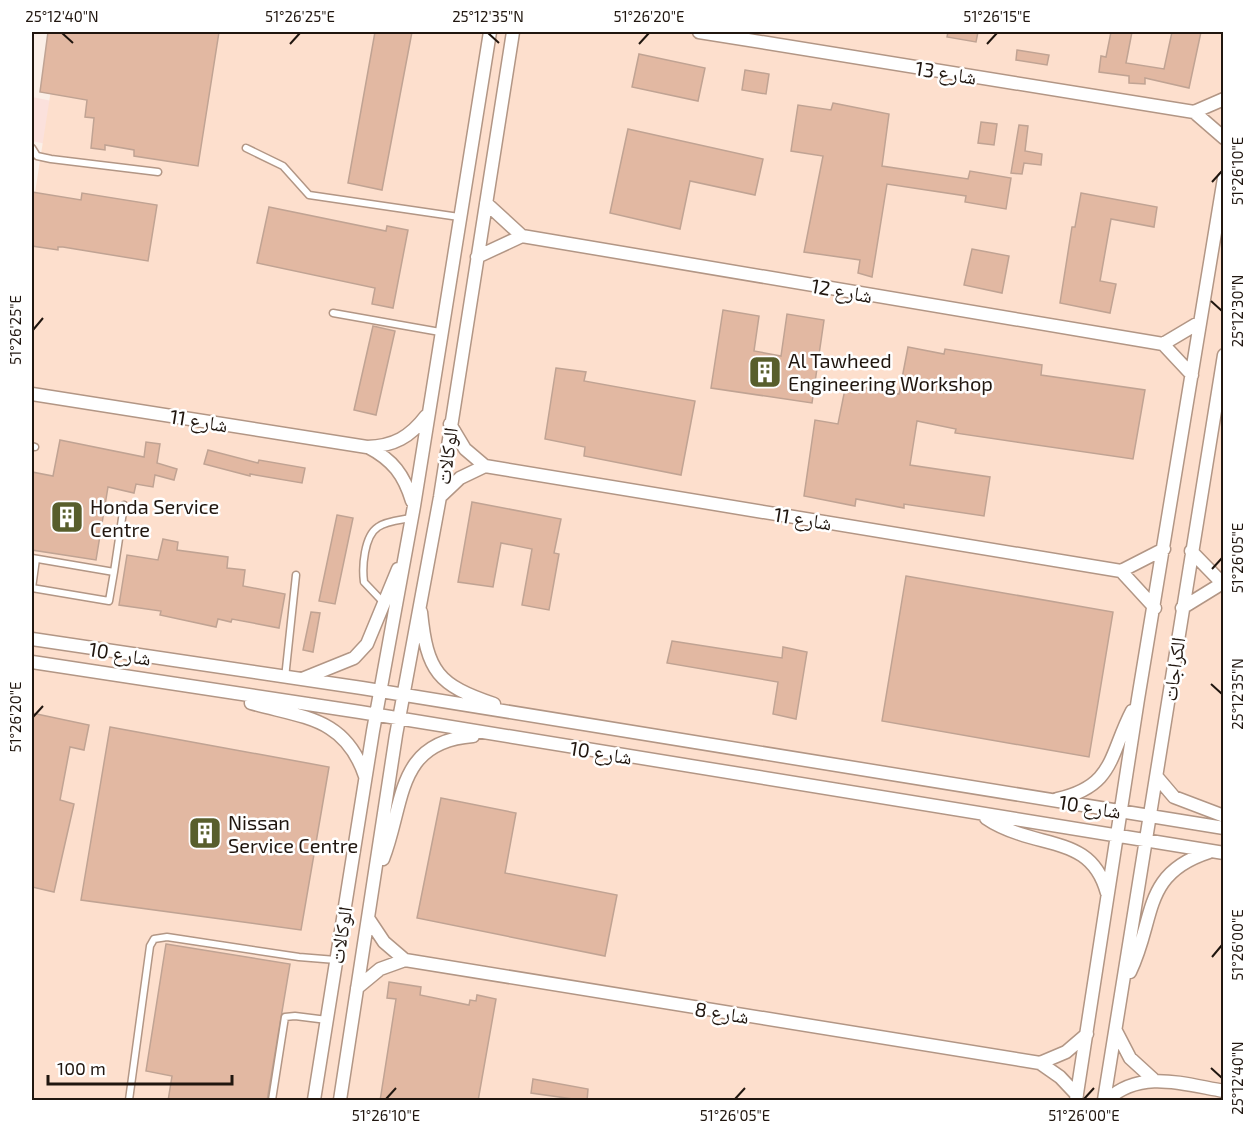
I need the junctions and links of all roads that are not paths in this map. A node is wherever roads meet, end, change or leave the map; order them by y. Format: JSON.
{"nodes":[{"id":1,"x":490,"y":32,"type":"edge"},
{"id":2,"x":513,"y":32,"type":"edge"},
{"id":3,"x":699,"y":32,"type":"edge"},
{"id":4,"x":1224,"y":99,"type":"edge"},
{"id":5,"x":1194,"y":112,"type":"junction"},
{"id":6,"x":1224,"y":138,"type":"edge"},
{"id":7,"x":32,"y":148,"type":"edge"},
{"id":8,"x":246,"y":148,"type":"dead end"},
{"id":9,"x":158,"y":172,"type":"dead end"},
{"id":10,"x":1224,"y":178,"type":"edge"},
{"id":11,"x":486,"y":203,"type":"junction"},
{"id":12,"x":459,"y":217,"type":"junction"},
{"id":13,"x":522,"y":236,"type":"junction"},
{"id":14,"x":477,"y":257,"type":"junction"},
{"id":15,"x":333,"y":313,"type":"dead end"},
{"id":16,"x":1200,"y":322,"type":"junction"},
{"id":17,"x":440,"y":332,"type":"junction"},
{"id":18,"x":1162,"y":344,"type":"junction"},
{"id":19,"x":1224,"y":355,"type":"edge"},
{"id":20,"x":1222,"y":374,"type":"edge"},
{"id":21,"x":1192,"y":375,"type":"junction"},
{"id":22,"x":32,"y":394,"type":"edge"},
{"id":23,"x":426,"y":415,"type":"junction"},
{"id":24,"x":450,"y":424,"type":"junction"},
{"id":25,"x":367,"y":447,"type":"junction"},
{"id":26,"x":485,"y":466,"type":"junction"},
{"id":27,"x":440,"y":497,"type":"junction"},
{"id":28,"x":124,"y":506,"type":"dead end"},
{"id":29,"x":413,"y":512,"type":"junction"},
{"id":30,"x":1164,"y":549,"type":"junction"},
{"id":31,"x":1191,"y":551,"type":"junction"},
{"id":32,"x":404,"y":558,"type":"junction"},
{"id":33,"x":34,"y":559,"type":"edge"},
{"id":34,"x":1121,"y":571,"type":"junction"},
{"id":35,"x":114,"y":572,"type":"junction"},
{"id":36,"x":296,"y":575,"type":"dead end"},
{"id":37,"x":1222,"y":585,"type":"edge"},
{"id":38,"x":32,"y":588,"type":"edge"},
{"id":39,"x":420,"y":598,"type":"junction"},
{"id":40,"x":382,"y":602,"type":"junction"},
{"id":41,"x":1155,"y":608,"type":"junction"},
{"id":42,"x":1182,"y":608,"type":"junction"},
{"id":43,"x":32,"y":639,"type":"edge"},
{"id":44,"x":32,"y":662,"type":"edge"},
{"id":45,"x":285,"y":679,"type":"junction"},
{"id":46,"x":298,"y":681,"type":"junction"},
{"id":47,"x":381,"y":692,"type":"junction"},
{"id":48,"x":224,"y":693,"type":"junction"},
{"id":49,"x":403,"y":696,"type":"junction"},
{"id":50,"x":1138,"y":699,"type":"junction"},
{"id":51,"x":376,"y":715,"type":"junction"},
{"id":52,"x":530,"y":715,"type":"junction"},
{"id":53,"x":399,"y":719,"type":"junction"},
{"id":54,"x":492,"y":735,"type":"junction"},
{"id":55,"x":1157,"y":777,"type":"junction"},
{"id":56,"x":366,"y":779,"type":"junction"},
{"id":57,"x":1050,"y":800,"type":"junction"},
{"id":58,"x":1121,"y":811,"type":"junction"},
{"id":59,"x":977,"y":813,"type":"junction"},
{"id":60,"x":1151,"y":816,"type":"junction"},
{"id":61,"x":1224,"y":816,"type":"edge"},
{"id":62,"x":1224,"y":828,"type":"edge"},
{"id":63,"x":1118,"y":836,"type":"junction"},
{"id":64,"x":1147,"y":840,"type":"junction"},
{"id":65,"x":1210,"y":851,"type":"junction"},
{"id":66,"x":1224,"y":853,"type":"edge"},
{"id":67,"x":375,"y":880,"type":"junction"},
{"id":68,"x":1108,"y":897,"type":"junction"},
{"id":69,"x":368,"y":918,"type":"junction"},
{"id":70,"x":336,"y":960,"type":"junction"},
{"id":71,"x":405,"y":960,"type":"junction"},
{"id":72,"x":1124,"y":984,"type":"junction"},
{"id":73,"x":357,"y":988,"type":"junction"},
{"id":74,"x":327,"y":1020,"type":"junction"},
{"id":75,"x":1116,"y":1030,"type":"junction"},
{"id":76,"x":1087,"y":1034,"type":"junction"},
{"id":77,"x":1040,"y":1063,"type":"junction"},
{"id":78,"x":1153,"y":1079,"type":"junction"},
{"id":79,"x":1224,"y":1091,"type":"edge"},
{"id":80,"x":1077,"y":1098,"type":"edge"},
{"id":81,"x":129,"y":1101,"type":"edge"},
{"id":82,"x":272,"y":1101,"type":"edge"},
{"id":83,"x":314,"y":1101,"type":"edge"},
{"id":84,"x":340,"y":1101,"type":"edge"},
{"id":85,"x":1106,"y":1101,"type":"edge"}],
"edges":[{"from":1,"to":12,"type":"street","name":"الوكالات"},
{"from":2,"to":11,"type":"street","name":"الوكالات"},
{"from":3,"to":5,"type":"street","name":"شارع 13"},
{"from":4,"to":5,"type":"street"},
{"from":5,"to":6,"type":"street"},
{"from":7,"to":9,"type":"lane"},
{"from":8,"to":12,"type":"lane"},
{"from":10,"to":16,"type":"street","name":"الكراجات"},
{"from":11,"to":13,"type":"street"},
{"from":11,"to":14,"type":"street","name":"الوكالات"},
{"from":12,"to":17,"type":"street","name":"الوكالات"},
{"from":13,"to":14,"type":"street"},
{"from":13,"to":18,"type":"street","name":"شارع 12"},
{"from":14,"to":24,"type":"street","name":"الوكالات"},
{"from":15,"to":17,"type":"lane"},
{"from":16,"to":18,"type":"street"},
{"from":16,"to":21,"type":"street","name":"الكراجات"},
{"from":17,"to":23,"type":"street","name":"الوكالات"},
{"from":18,"to":21,"type":"street"},
{"from":19,"to":20,"type":"street","name":"الكراجات"},
{"from":20,"to":31,"type":"street","name":"الكراجات"},
{"from":21,"to":30,"type":"street","name":"الكراجات"},
{"from":22,"to":25,"type":"street","name":"شارع 11"},
{"from":23,"to":25,"type":"street","name":"شارع 11"},
{"from":23,"to":29,"type":"street","name":"الوكالات"},
{"from":24,"to":26,"type":"street"},
{"from":24,"to":27,"type":"street","name":"الوكالات"},
{"from":25,"to":29,"type":"street","name":"شارع 11"},
{"from":26,"to":27,"type":"street"},
{"from":26,"to":34,"type":"street","name":"شارع 11"},
{"from":27,"to":39,"type":"street","name":"الوكالات"},
{"from":28,"to":35,"type":"lane"},
{"from":29,"to":32,"type":"street","name":"الوكالات"},
{"from":29,"to":40,"type":"lane"},
{"from":30,"to":34,"type":"street"},
{"from":30,"to":41,"type":"street","name":"الكراجات"},
{"from":31,"to":37,"type":"street"},
{"from":31,"to":42,"type":"street","name":"الكراجات"},
{"from":32,"to":40,"type":"street","name":"الوكالات"},
{"from":32,"to":47,"type":"street","name":"الوكالات"},
{"from":33,"to":35,"type":"lane"},
{"from":33,"to":38,"type":"lane"},
{"from":34,"to":41,"type":"street"},
{"from":35,"to":38,"type":"lane"},
{"from":36,"to":45,"type":"lane"},
{"from":37,"to":42,"type":"street"},
{"from":39,"to":49,"type":"street","name":"الوكالات"},
{"from":39,"to":52,"type":"street","name":"شارع 10"},
{"from":40,"to":46,"type":"street","name":"الوكالات"},
{"from":41,"to":50,"type":"street","name":"الكراجات"},
{"from":42,"to":55,"type":"street","name":"الكراجات"},
{"from":43,"to":45,"type":"street","name":"شارع 10"},
{"from":44,"to":48,"type":"street","name":"شارع 10"},
{"from":45,"to":46,"type":"street","name":"شارع 10"},
{"from":46,"to":47,"type":"street","name":"شارع 10"},
{"from":47,"to":49,"type":"street","name":"شارع 10"},
{"from":47,"to":51,"type":"street","name":"الوكالات"},
{"from":48,"to":51,"type":"street","name":"شارع 10"},
{"from":48,"to":56,"type":"street","name":"شارع 10"},
{"from":49,"to":52,"type":"street","name":"شارع 10"},
{"from":49,"to":53,"type":"street","name":"الوكالات"},
{"from":50,"to":57,"type":"street","name":"الكراجات"},
{"from":50,"to":58,"type":"street","name":"الكراجات"},
{"from":51,"to":53,"type":"street","name":"شارع 10"},
{"from":51,"to":56,"type":"street","name":"الوكالات"},
{"from":52,"to":57,"type":"street","name":"شارع 10"},
{"from":53,"to":54,"type":"street","name":"شارع 10"},
{"from":53,"to":67,"type":"street","name":"الوكالات"},
{"from":54,"to":59,"type":"street","name":"شارع 10"},
{"from":54,"to":67,"type":"street","name":"الوكالات"},
{"from":55,"to":60,"type":"street","name":"الكراجات"},
{"from":55,"to":61,"type":"street"},
{"from":56,"to":70,"type":"street","name":"الوكالات"},
{"from":57,"to":58,"type":"street","name":"شارع 10"},
{"from":58,"to":60,"type":"street","name":"شارع 10"},
{"from":58,"to":63,"type":"street","name":"الكراجات"},
{"from":59,"to":63,"type":"street","name":"شارع 10"},
{"from":59,"to":68,"type":"street","name":"شارع 10"},
{"from":60,"to":62,"type":"street","name":"شارع 10"},
{"from":60,"to":64,"type":"street","name":"الكراجات"},
{"from":63,"to":64,"type":"street","name":"شارع 10"},
{"from":63,"to":68,"type":"street","name":"الكراجات"},
{"from":64,"to":65,"type":"street","name":"شارع 10"},
{"from":64,"to":72,"type":"street","name":"الكراجات"},
{"from":65,"to":66,"type":"street","name":"شارع 10"},
{"from":65,"to":72,"type":"street","name":"الكراجات"},
{"from":67,"to":69,"type":"street","name":"الوكالات"},
{"from":68,"to":76,"type":"street","name":"الكراجات"},
{"from":69,"to":71,"type":"street"},
{"from":69,"to":73,"type":"street","name":"الوكالات"},
{"from":70,"to":74,"type":"street","name":"الوكالات"},
{"from":70,"to":81,"type":"lane"},
{"from":71,"to":73,"type":"street"},
{"from":71,"to":77,"type":"street","name":"شارع 8"},
{"from":72,"to":75,"type":"street","name":"الكراجات"},
{"from":73,"to":84,"type":"street","name":"الوكالات"},
{"from":74,"to":82,"type":"lane"},
{"from":74,"to":83,"type":"street","name":"الوكالات"},
{"from":75,"to":78,"type":"street"},
{"from":75,"to":85,"type":"street","name":"الكراجات"},
{"from":76,"to":77,"type":"street"},
{"from":76,"to":80,"type":"street","name":"الكراجات"},
{"from":77,"to":80,"type":"street","name":"شارع 8"},
{"from":78,"to":79,"type":"street"},
{"from":78,"to":85,"type":"street"}]}
